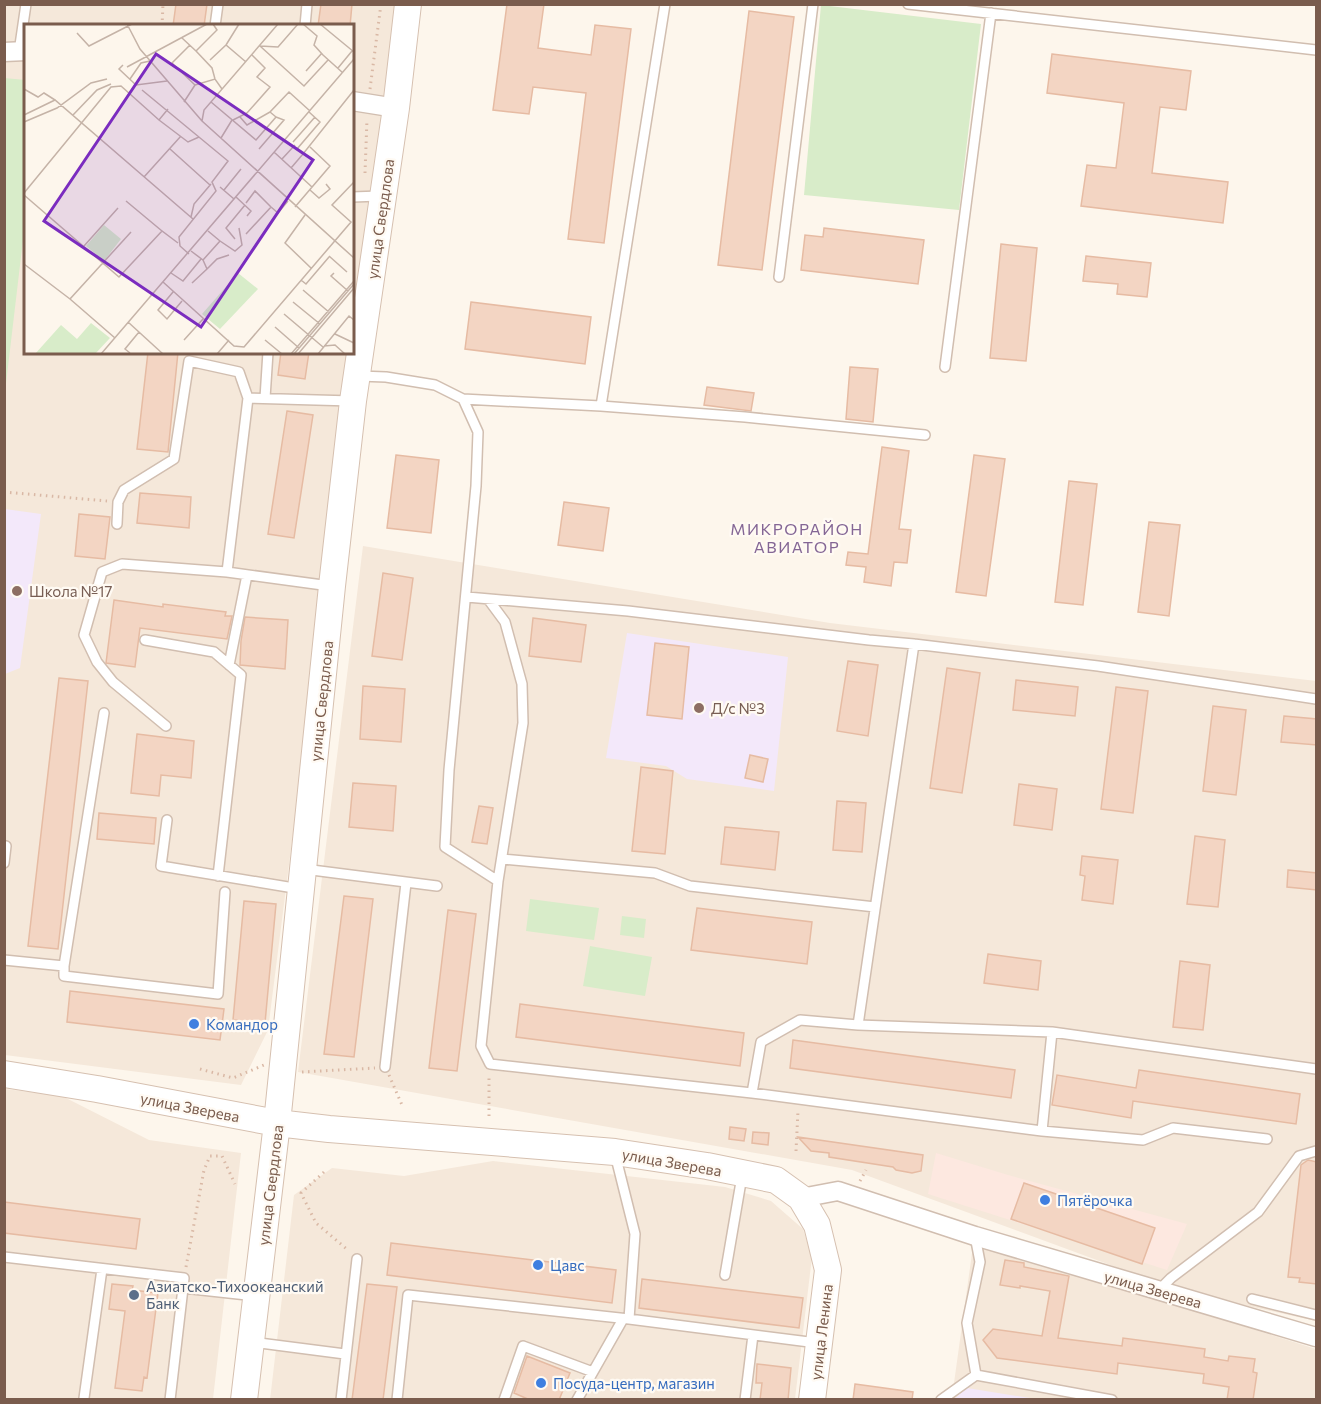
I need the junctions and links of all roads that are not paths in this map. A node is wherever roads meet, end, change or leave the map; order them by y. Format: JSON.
{"nodes":[{"id":1,"x":26,"y":4,"type":"edge"},
{"id":2,"x":218,"y":4,"type":"edge"},
{"id":3,"x":307,"y":4,"type":"edge"},
{"id":4,"x":408,"y":4,"type":"edge"},
{"id":5,"x":665,"y":4,"type":"edge"},
{"id":6,"x":813,"y":4,"type":"edge"},
{"id":7,"x":908,"y":4,"type":"edge"},
{"id":8,"x":991,"y":14,"type":"junction"},
{"id":9,"x":215,"y":24,"type":"edge"},
{"id":10,"x":305,"y":24,"type":"edge"},
{"id":11,"x":1317,"y":50,"type":"edge"},
{"id":12,"x":16,"y":52,"type":"edge"},
{"id":13,"x":360,"y":102,"type":"edge"},
{"id":14,"x":396,"y":108,"type":"junction"},
{"id":15,"x":354,"y":197,"type":"edge"},
{"id":16,"x":373,"y":197,"type":"junction"},
{"id":17,"x":779,"y":277,"type":"dead end"},
{"id":18,"x":268,"y":354,"type":"edge"},
{"id":19,"x":190,"y":357,"type":"edge"},
{"id":20,"x":945,"y":367,"type":"dead end"},
{"id":21,"x":357,"y":376,"type":"junction"},
{"id":22,"x":248,"y":398,"type":"junction"},
{"id":23,"x":265,"y":398,"type":"junction"},
{"id":24,"x":463,"y":399,"type":"junction"},
{"id":25,"x":353,"y":401,"type":"junction"},
{"id":26,"x":601,"y":406,"type":"junction"},
{"id":27,"x":925,"y":435,"type":"dead end"},
{"id":28,"x":117,"y":524,"type":"dead end"},
{"id":29,"x":227,"y":572,"type":"junction"},
{"id":30,"x":247,"y":575,"type":"junction"},
{"id":31,"x":332,"y":586,"type":"junction"},
{"id":32,"x":467,"y":597,"type":"junction"},
{"id":33,"x":488,"y":599,"type":"junction"},
{"id":34,"x":145,"y":640,"type":"dead end"},
{"id":35,"x":914,"y":644,"type":"junction"},
{"id":36,"x":229,"y":665,"type":"junction"},
{"id":37,"x":1317,"y":699,"type":"edge"},
{"id":38,"x":104,"y":713,"type":"dead end"},
{"id":39,"x":166,"y":726,"type":"dead end"},
{"id":40,"x":167,"y":820,"type":"dead end"},
{"id":41,"x":6,"y":846,"type":"dead end"},
{"id":42,"x":502,"y":859,"type":"junction"},
{"id":43,"x":4,"y":863,"type":"edge"},
{"id":44,"x":218,"y":876,"type":"junction"},
{"id":45,"x":304,"y":879,"type":"junction"},
{"id":46,"x":498,"y":881,"type":"junction"},
{"id":47,"x":406,"y":883,"type":"junction"},
{"id":48,"x":437,"y":886,"type":"dead end"},
{"id":49,"x":225,"y":892,"type":"dead end"},
{"id":50,"x":875,"y":907,"type":"junction"},
{"id":51,"x":4,"y":960,"type":"edge"},
{"id":52,"x":64,"y":966,"type":"junction"},
{"id":53,"x":858,"y":1025,"type":"junction"},
{"id":54,"x":1052,"y":1032,"type":"junction"},
{"id":55,"x":385,"y":1068,"type":"road end"},
{"id":56,"x":1317,"y":1069,"type":"edge"},
{"id":57,"x":4,"y":1074,"type":"edge"},
{"id":58,"x":752,"y":1093,"type":"junction"},
{"id":59,"x":278,"y":1123,"type":"junction"},
{"id":60,"x":1042,"y":1131,"type":"junction"},
{"id":61,"x":1267,"y":1139,"type":"dead end"},
{"id":62,"x":1317,"y":1151,"type":"edge"},
{"id":63,"x":615,"y":1152,"type":"junction"},
{"id":64,"x":742,"y":1174,"type":"junction"},
{"id":65,"x":801,"y":1198,"type":"junction"},
{"id":66,"x":975,"y":1236,"type":"junction"},
{"id":67,"x":4,"y":1257,"type":"edge"},
{"id":68,"x":357,"y":1258,"type":"road end"},
{"id":69,"x":102,"y":1269,"type":"junction"},
{"id":70,"x":725,"y":1275,"type":"dead end"},
{"id":71,"x":183,"y":1283,"type":"junction"},
{"id":72,"x":1159,"y":1290,"type":"junction"},
{"id":73,"x":258,"y":1296,"type":"junction"},
{"id":74,"x":1252,"y":1299,"type":"dead end"},
{"id":75,"x":1317,"y":1315,"type":"edge"},
{"id":76,"x":626,"y":1319,"type":"junction"},
{"id":77,"x":753,"y":1335,"type":"junction"},
{"id":78,"x":1317,"y":1337,"type":"edge"},
{"id":79,"x":252,"y":1342,"type":"junction"},
{"id":80,"x":819,"y":1343,"type":"junction"},
{"id":81,"x":345,"y":1354,"type":"junction"},
{"id":82,"x":593,"y":1372,"type":"junction"},
{"id":83,"x":976,"y":1375,"type":"junction"},
{"id":84,"x":84,"y":1399,"type":"edge"},
{"id":85,"x":94,"y":1400,"type":"edge"},
{"id":86,"x":170,"y":1400,"type":"edge"},
{"id":87,"x":244,"y":1400,"type":"edge"},
{"id":88,"x":341,"y":1400,"type":"edge"},
{"id":89,"x":396,"y":1400,"type":"edge"},
{"id":90,"x":504,"y":1400,"type":"edge"},
{"id":91,"x":577,"y":1400,"type":"edge"},
{"id":92,"x":745,"y":1400,"type":"edge"},
{"id":93,"x":812,"y":1400,"type":"edge"},
{"id":94,"x":941,"y":1400,"type":"edge"},
{"id":95,"x":1112,"y":1400,"type":"edge"}],
"edges":[{"from":1,"to":12,"type":"lane"},
{"from":2,"to":9,"type":"lane"},
{"from":3,"to":10,"type":"lane"},
{"from":4,"to":14,"type":"main road","name":"улица Свердлова"},
{"from":5,"to":26,"type":"lane"},
{"from":6,"to":17,"type":"lane"},
{"from":7,"to":8,"type":"lane"},
{"from":8,"to":11,"type":"lane"},
{"from":8,"to":20,"type":"lane"},
{"from":13,"to":14,"type":"street"},
{"from":14,"to":16,"type":"main road","name":"улица Свердлова"},
{"from":15,"to":16,"type":"lane"},
{"from":16,"to":21,"type":"main road","name":"улица Свердлова"},
{"from":18,"to":23,"type":"lane"},
{"from":19,"to":22,"type":"lane"},
{"from":19,"to":28,"type":"lane"},
{"from":21,"to":24,"type":"lane"},
{"from":21,"to":25,"type":"main road","name":"улица Свердлова"},
{"from":22,"to":23,"type":"lane"},
{"from":22,"to":29,"type":"lane"},
{"from":23,"to":25,"type":"lane"},
{"from":24,"to":26,"type":"lane"},
{"from":24,"to":32,"type":"lane"},
{"from":25,"to":31,"type":"main road","name":"улица Свердлова"},
{"from":26,"to":27,"type":"lane"},
{"from":29,"to":30,"type":"lane"},
{"from":29,"to":39,"type":"lane"},
{"from":30,"to":31,"type":"lane"},
{"from":30,"to":36,"type":"lane"},
{"from":31,"to":45,"type":"main road","name":"улица Свердлова"},
{"from":32,"to":33,"type":"lane"},
{"from":32,"to":46,"type":"lane"},
{"from":33,"to":35,"type":"lane"},
{"from":33,"to":42,"type":"lane"},
{"from":34,"to":36,"type":"lane"},
{"from":35,"to":37,"type":"lane"},
{"from":35,"to":50,"type":"lane"},
{"from":36,"to":44,"type":"lane"},
{"from":38,"to":52,"type":"lane"},
{"from":40,"to":44,"type":"lane"},
{"from":41,"to":43,"type":"lane"},
{"from":42,"to":46,"type":"lane"},
{"from":42,"to":50,"type":"lane"},
{"from":44,"to":45,"type":"lane"},
{"from":45,"to":47,"type":"lane"},
{"from":45,"to":59,"type":"main road","name":"улица Свердлова"},
{"from":46,"to":58,"type":"lane"},
{"from":47,"to":48,"type":"lane"},
{"from":47,"to":55,"type":"lane"},
{"from":49,"to":52,"type":"lane"},
{"from":50,"to":53,"type":"lane"},
{"from":51,"to":52,"type":"lane"},
{"from":53,"to":54,"type":"lane"},
{"from":53,"to":58,"type":"lane"},
{"from":54,"to":56,"type":"lane"},
{"from":54,"to":60,"type":"lane"},
{"from":57,"to":59,"type":"main road","name":"улица Зверева"},
{"from":58,"to":60,"type":"lane"},
{"from":59,"to":63,"type":"main road","name":"улица Зверева"},
{"from":59,"to":73,"type":"main road","name":"улица Свердлова"},
{"from":60,"to":61,"type":"lane"},
{"from":62,"to":72,"type":"lane"},
{"from":63,"to":64,"type":"main road","name":"улица Зверева"},
{"from":63,"to":76,"type":"lane"},
{"from":64,"to":65,"type":"main road","name":"улица Зверева"},
{"from":64,"to":70,"type":"lane"},
{"from":65,"to":66,"type":"street","name":"улица Зверева"},
{"from":65,"to":80,"type":"main road","name":"улица Ленина"},
{"from":66,"to":72,"type":"street","name":"улица Зверева"},
{"from":66,"to":83,"type":"lane"},
{"from":67,"to":69,"type":"lane"},
{"from":68,"to":81,"type":"lane"},
{"from":69,"to":71,"type":"lane"},
{"from":69,"to":84,"type":"lane"},
{"from":71,"to":73,"type":"lane"},
{"from":71,"to":86,"type":"lane"},
{"from":72,"to":78,"type":"street","name":"улица Зверева"},
{"from":73,"to":79,"type":"main road","name":"улица Свердлова"},
{"from":74,"to":75,"type":"lane"},
{"from":76,"to":77,"type":"lane"},
{"from":76,"to":82,"type":"lane"},
{"from":76,"to":89,"type":"lane"},
{"from":77,"to":80,"type":"lane"},
{"from":77,"to":92,"type":"lane"},
{"from":79,"to":81,"type":"lane"},
{"from":79,"to":87,"type":"main road","name":"улица Свердлова"},
{"from":80,"to":93,"type":"main road","name":"улица Ленина"},
{"from":81,"to":88,"type":"lane"},
{"from":82,"to":90,"type":"lane"},
{"from":82,"to":91,"type":"lane"},
{"from":83,"to":94,"type":"lane"},
{"from":83,"to":95,"type":"lane"},
{"from":84,"to":85,"type":"lane"}]}
